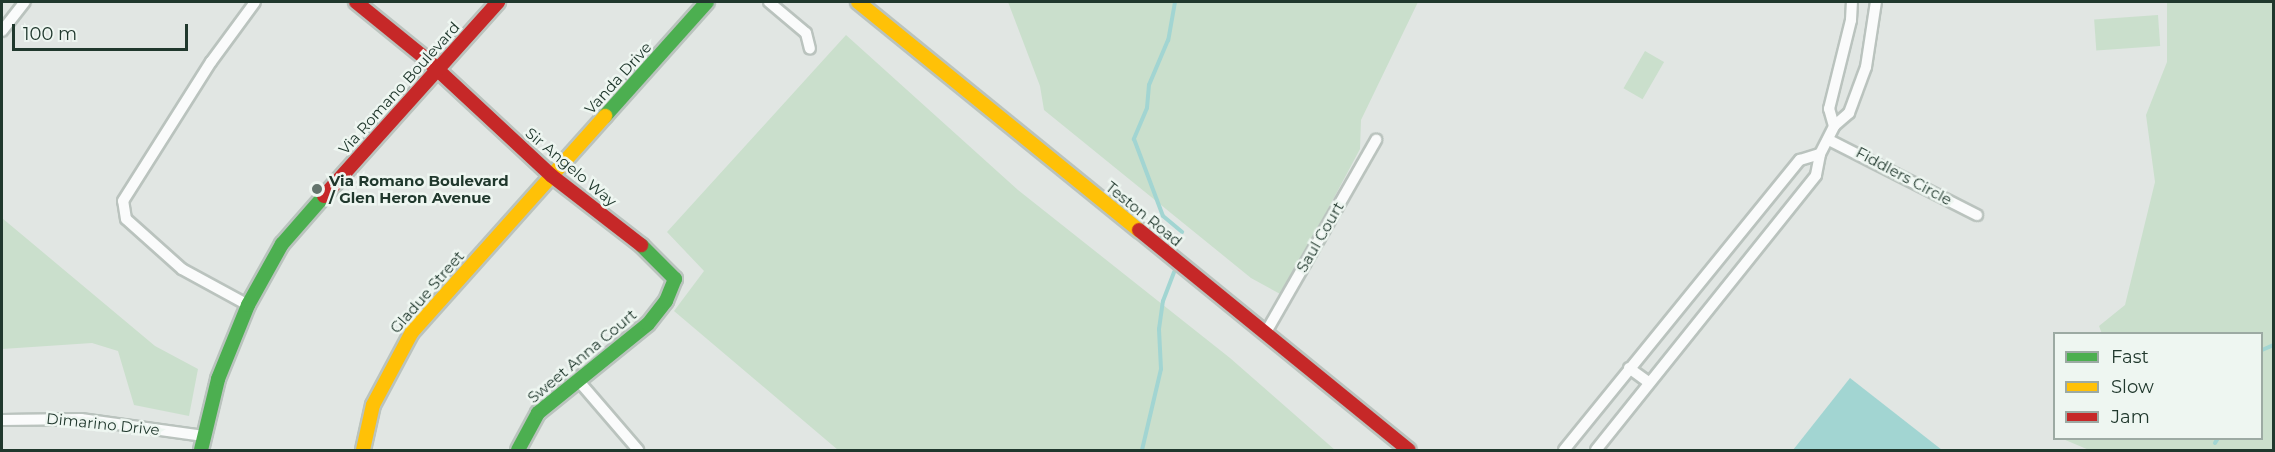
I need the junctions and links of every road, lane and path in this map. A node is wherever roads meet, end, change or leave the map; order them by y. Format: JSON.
{"nodes":[{"id":1,"x":25,"y":2,"type":"edge"},
{"id":2,"x":255,"y":2,"type":"edge"},
{"id":3,"x":356,"y":2,"type":"edge"},
{"id":4,"x":498,"y":2,"type":"edge"},
{"id":5,"x":707,"y":2,"type":"edge"},
{"id":6,"x":770,"y":2,"type":"edge"},
{"id":7,"x":858,"y":2,"type":"edge"},
{"id":8,"x":1852,"y":2,"type":"edge"},
{"id":9,"x":1876,"y":2,"type":"edge"},
{"id":10,"x":2,"y":31,"type":"edge"},
{"id":11,"x":810,"y":49,"type":"dead end"},
{"id":12,"x":438,"y":71,"type":"junction"},
{"id":13,"x":1834,"y":126,"type":"junction"},
{"id":14,"x":1376,"y":140,"type":"dead end"},
{"id":15,"x":1829,"y":140,"type":"junction"},
{"id":16,"x":1820,"y":154,"type":"junction"},
{"id":17,"x":552,"y":176,"type":"junction"},
{"id":18,"x":1977,"y":215,"type":"dead end"},
{"id":19,"x":1720,"y":258,"type":"junction"},
{"id":20,"x":1738,"y":271,"type":"junction"},
{"id":21,"x":671,"y":289,"type":"joint"},
{"id":22,"x":248,"y":305,"type":"junction"},
{"id":23,"x":1265,"y":334,"type":"junction"},
{"id":24,"x":1629,"y":368,"type":"junction"},
{"id":25,"x":578,"y":379,"type":"junction"},
{"id":26,"x":1648,"y":382,"type":"junction"},
{"id":27,"x":2,"y":420,"type":"edge"},
{"id":28,"x":204,"y":436,"type":"junction"},
{"id":29,"x":201,"y":450,"type":"edge"},
{"id":30,"x":363,"y":450,"type":"edge"},
{"id":31,"x":518,"y":450,"type":"edge"},
{"id":32,"x":638,"y":450,"type":"edge"},
{"id":33,"x":1409,"y":450,"type":"edge"},
{"id":34,"x":1564,"y":450,"type":"edge"},
{"id":35,"x":1596,"y":450,"type":"edge"}],
"edges":[{"from":1,"to":10,"type":"street"},
{"from":2,"to":22,"type":"street"},
{"from":3,"to":12,"type":"street","name":"Sir Angelo Way"},
{"from":4,"to":12,"type":"street","name":"Via Romano Boulevard"},
{"from":5,"to":17,"type":"street","name":"Vanda Drive"},
{"from":6,"to":11,"type":"street"},
{"from":7,"to":23,"type":"street","name":"Teston Road"},
{"from":8,"to":13,"type":"street"},
{"from":9,"to":13,"type":"street"},
{"from":12,"to":17,"type":"street","name":"Sir Angelo Way"},
{"from":12,"to":22,"type":"street","name":"Via Romano Boulevard"},
{"from":13,"to":15,"type":"street"},
{"from":14,"to":23,"type":"street","name":"Saul Court"},
{"from":15,"to":16,"type":"street"},
{"from":15,"to":18,"type":"street","name":"Fiddlers Circle"},
{"from":16,"to":19,"type":"street"},
{"from":16,"to":20,"type":"street"},
{"from":17,"to":21,"type":"street","name":"Sir Angelo Way"},
{"from":17,"to":30,"type":"street","name":"Gladue Street"},
{"from":19,"to":20,"type":"street"},
{"from":19,"to":24,"type":"street"},
{"from":20,"to":26,"type":"street"},
{"from":21,"to":25,"type":"street","name":"Sweet Anna Court"},
{"from":22,"to":28,"type":"street","name":"Via Romano Boulevard"},
{"from":23,"to":33,"type":"street","name":"Teston Road"},
{"from":24,"to":26,"type":"street"},
{"from":24,"to":34,"type":"street"},
{"from":25,"to":31,"type":"street","name":"Sweet Anna Court"},
{"from":25,"to":32,"type":"street"},
{"from":26,"to":35,"type":"street"},
{"from":27,"to":28,"type":"street","name":"Dimarino Drive"},
{"from":28,"to":29,"type":"street","name":"Via Romano Boulevard"}]}
